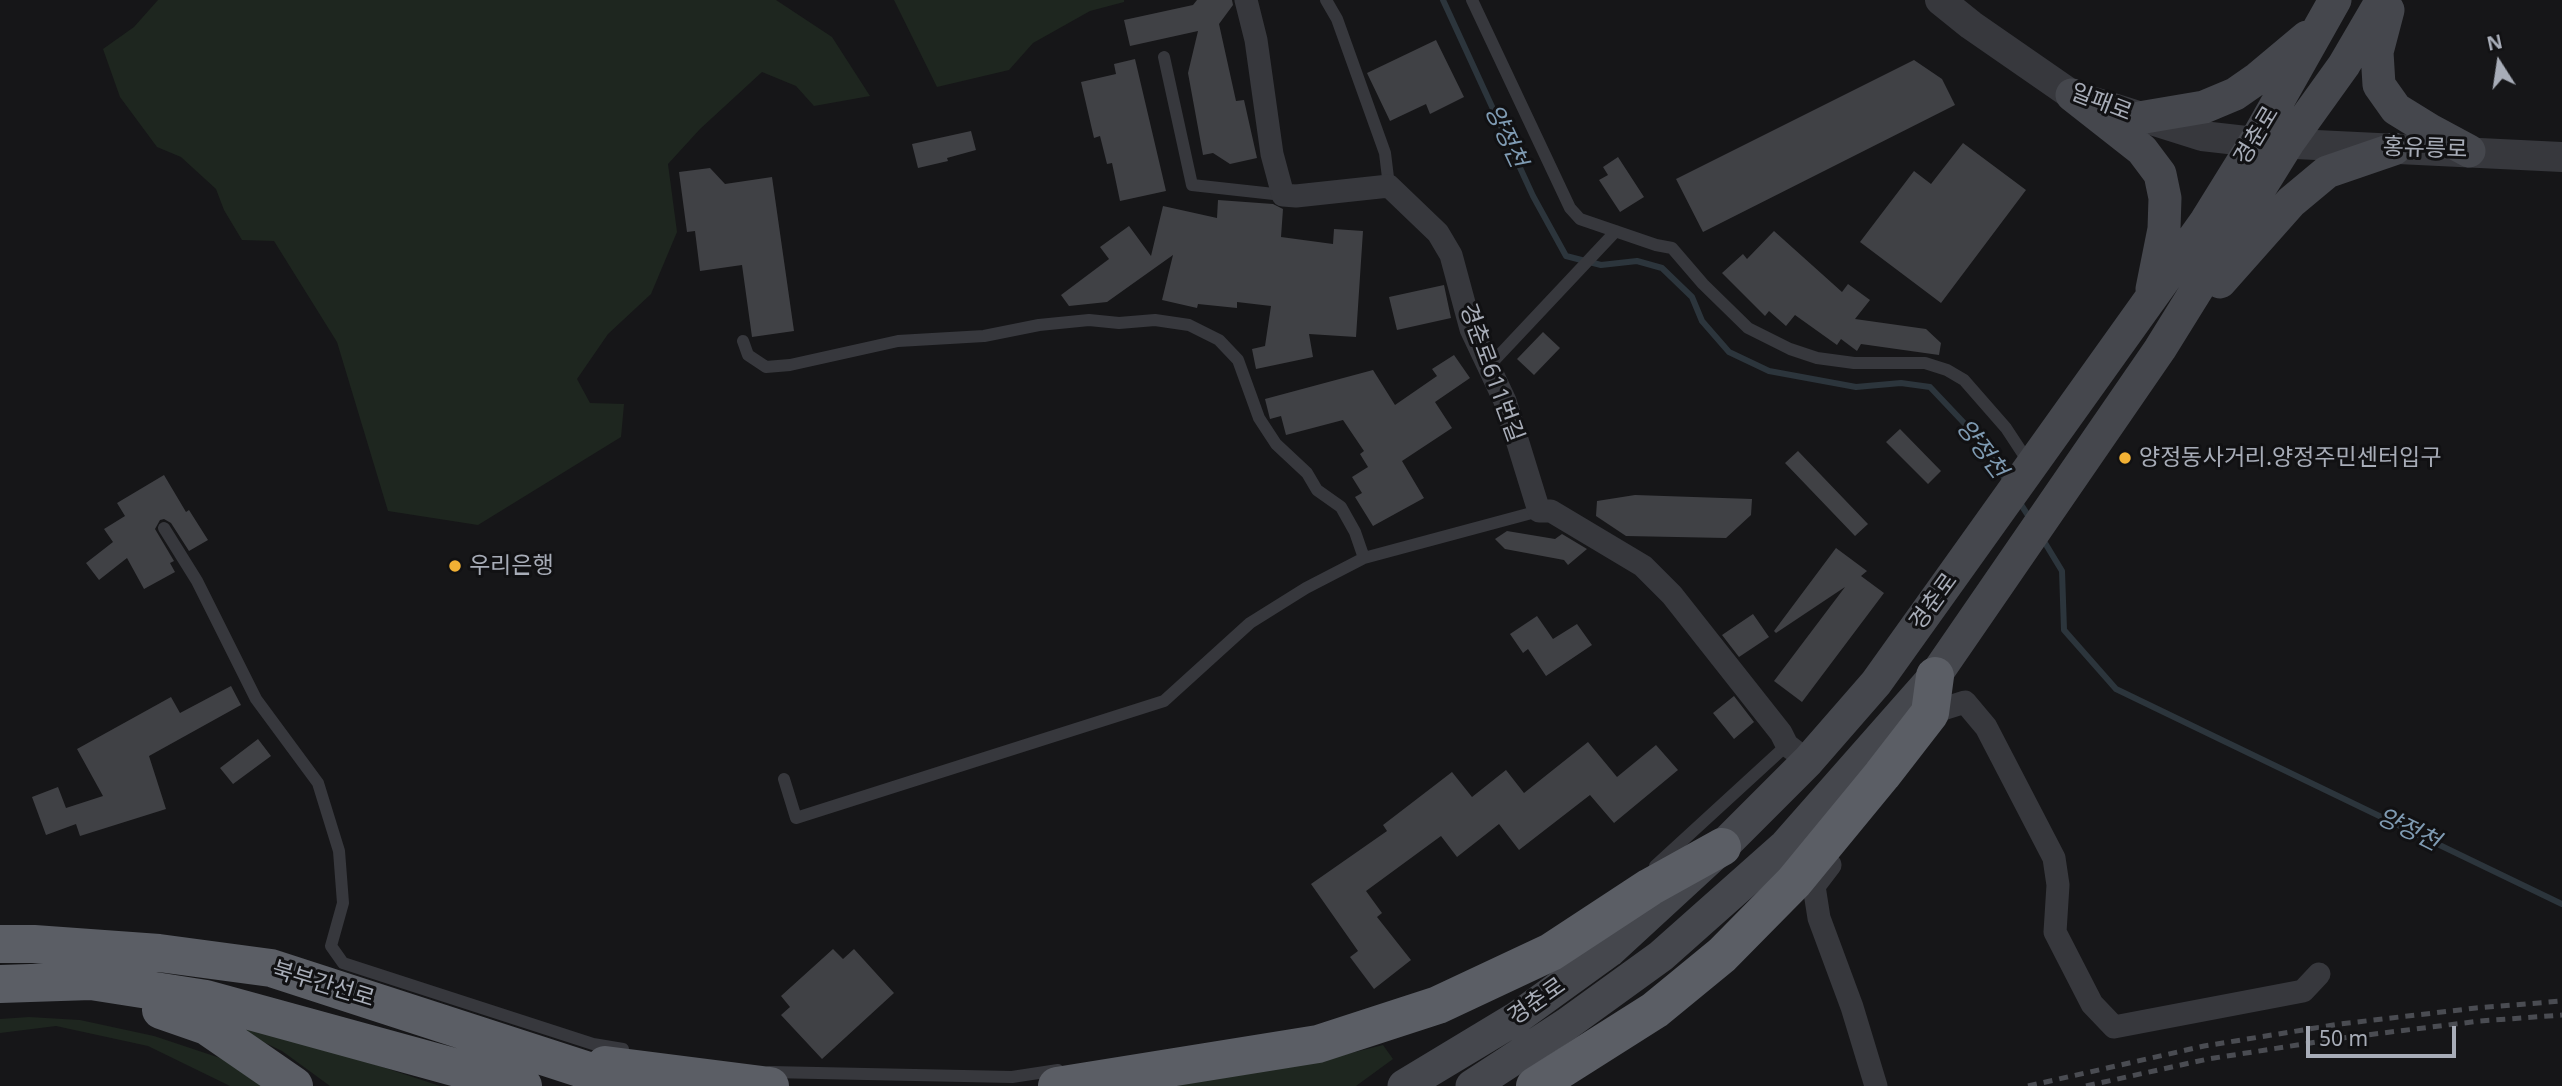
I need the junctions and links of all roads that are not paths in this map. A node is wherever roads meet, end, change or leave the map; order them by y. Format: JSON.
{"nodes":[{"id":1,"x":1246,"y":0,"type":"edge"},
{"id":2,"x":1326,"y":0,"type":"edge"},
{"id":3,"x":1472,"y":0,"type":"edge"},
{"id":4,"x":1940,"y":0,"type":"edge"},
{"id":5,"x":2382,"y":0,"type":"edge"},
{"id":6,"x":2391,"y":0,"type":"edge"},
{"id":7,"x":2329,"y":12,"type":"edge"},
{"id":8,"x":1164,"y":57,"type":"dead end"},
{"id":9,"x":2072,"y":95,"type":"junction"},
{"id":10,"x":2139,"y":118,"type":"junction"},
{"id":11,"x":2272,"y":142,"type":"junction"},
{"id":12,"x":2394,"y":149,"type":"junction"},
{"id":13,"x":2469,"y":151,"type":"junction"},
{"id":14,"x":2562,"y":157,"type":"edge"},
{"id":15,"x":1389,"y":186,"type":"junction"},
{"id":16,"x":1283,"y":195,"type":"junction"},
{"id":17,"x":1613,"y":234,"type":"junction"},
{"id":18,"x":2149,"y":300,"type":"junction"},
{"id":19,"x":743,"y":341,"type":"dead end"},
{"id":20,"x":2160,"y":349,"type":"junction"},
{"id":21,"x":1489,"y":366,"type":"junction"},
{"id":22,"x":2028,"y":472,"type":"junction"},
{"id":23,"x":1539,"y":512,"type":"junction"},
{"id":24,"x":164,"y":528,"type":"dead end"},
{"id":25,"x":1364,"y":558,"type":"junction"},
{"id":26,"x":1933,"y":694,"type":"junction"},
{"id":27,"x":1798,"y":753,"type":"junction"},
{"id":28,"x":784,"y":779,"type":"dead end"},
{"id":29,"x":1722,"y":847,"type":"junction"},
{"id":30,"x":11,"y":941,"type":"edge"},
{"id":31,"x":2319,"y":974,"type":"dead end"},
{"id":32,"x":91,"y":981,"type":"junction"},
{"id":33,"x":0,"y":984,"type":"edge"},
{"id":34,"x":1443,"y":989,"type":"dead end"},
{"id":35,"x":558,"y":1059,"type":"junction"},
{"id":36,"x":634,"y":1068,"type":"edge"},
{"id":37,"x":1062,"y":1077,"type":"edge"},
{"id":38,"x":761,"y":1078,"type":"edge"},
{"id":39,"x":294,"y":1086,"type":"edge"},
{"id":40,"x":523,"y":1086,"type":"edge"},
{"id":41,"x":1404,"y":1086,"type":"edge"},
{"id":42,"x":1472,"y":1086,"type":"edge"},
{"id":43,"x":1535,"y":1086,"type":"edge"},
{"id":44,"x":1876,"y":1086,"type":"edge"}],
"edges":[{"from":1,"to":16,"type":"street"},
{"from":2,"to":15,"type":"lane"},
{"from":3,"to":17,"type":"lane"},
{"from":4,"to":9,"type":"street","name":"일패로"},
{"from":5,"to":11,"type":"main road","name":"경춘로"},
{"from":6,"to":13,"type":"main road"},
{"from":7,"to":10,"type":"main road"},
{"from":7,"to":11,"type":"main road","name":"경춘로"},
{"from":8,"to":16,"type":"lane"},
{"from":9,"to":10,"type":"street","name":"일패로"},
{"from":9,"to":18,"type":"main road"},
{"from":10,"to":11,"type":"street","name":"일패로"},
{"from":11,"to":12,"type":"street","name":"홍유릉로"},
{"from":11,"to":18,"type":"main road","name":"경춘로"},
{"from":11,"to":20,"type":"main road","name":"경춘로"},
{"from":12,"to":13,"type":"street","name":"홍유릉로"},
{"from":12,"to":20,"type":"main road"},
{"from":13,"to":14,"type":"street","name":"홍유릉로"},
{"from":15,"to":16,"type":"street"},
{"from":15,"to":21,"type":"street","name":"경춘로611번길"},
{"from":17,"to":21,"type":"lane"},
{"from":17,"to":22,"type":"lane"},
{"from":18,"to":22,"type":"main road","name":"경춘로"},
{"from":19,"to":25,"type":"lane"},
{"from":20,"to":26,"type":"main road","name":"경춘로"},
{"from":21,"to":23,"type":"street","name":"경춘로611번길"},
{"from":22,"to":27,"type":"main road","name":"경춘로"},
{"from":23,"to":25,"type":"lane"},
{"from":23,"to":27,"type":"street"},
{"from":24,"to":36,"type":"lane"},
{"from":25,"to":28,"type":"lane"},
{"from":26,"to":31,"type":"street"},
{"from":26,"to":42,"type":"main road","name":"경춘로"},
{"from":26,"to":43,"type":"highway"},
{"from":26,"to":44,"type":"street"},
{"from":27,"to":29,"type":"main road","name":"경춘로"},
{"from":27,"to":34,"type":"lane"},
{"from":29,"to":37,"type":"highway"},
{"from":29,"to":41,"type":"main road","name":"경춘로"},
{"from":30,"to":35,"type":"highway","name":"북부간선로"},
{"from":32,"to":33,"type":"highway","name":"북부간선로"},
{"from":32,"to":39,"type":"highway"},
{"from":32,"to":40,"type":"highway","name":"북부간선로"},
{"from":35,"to":36,"type":"highway","name":"북부간선로"},
{"from":35,"to":38,"type":"highway"},
{"from":37,"to":38,"type":"lane"}]}
